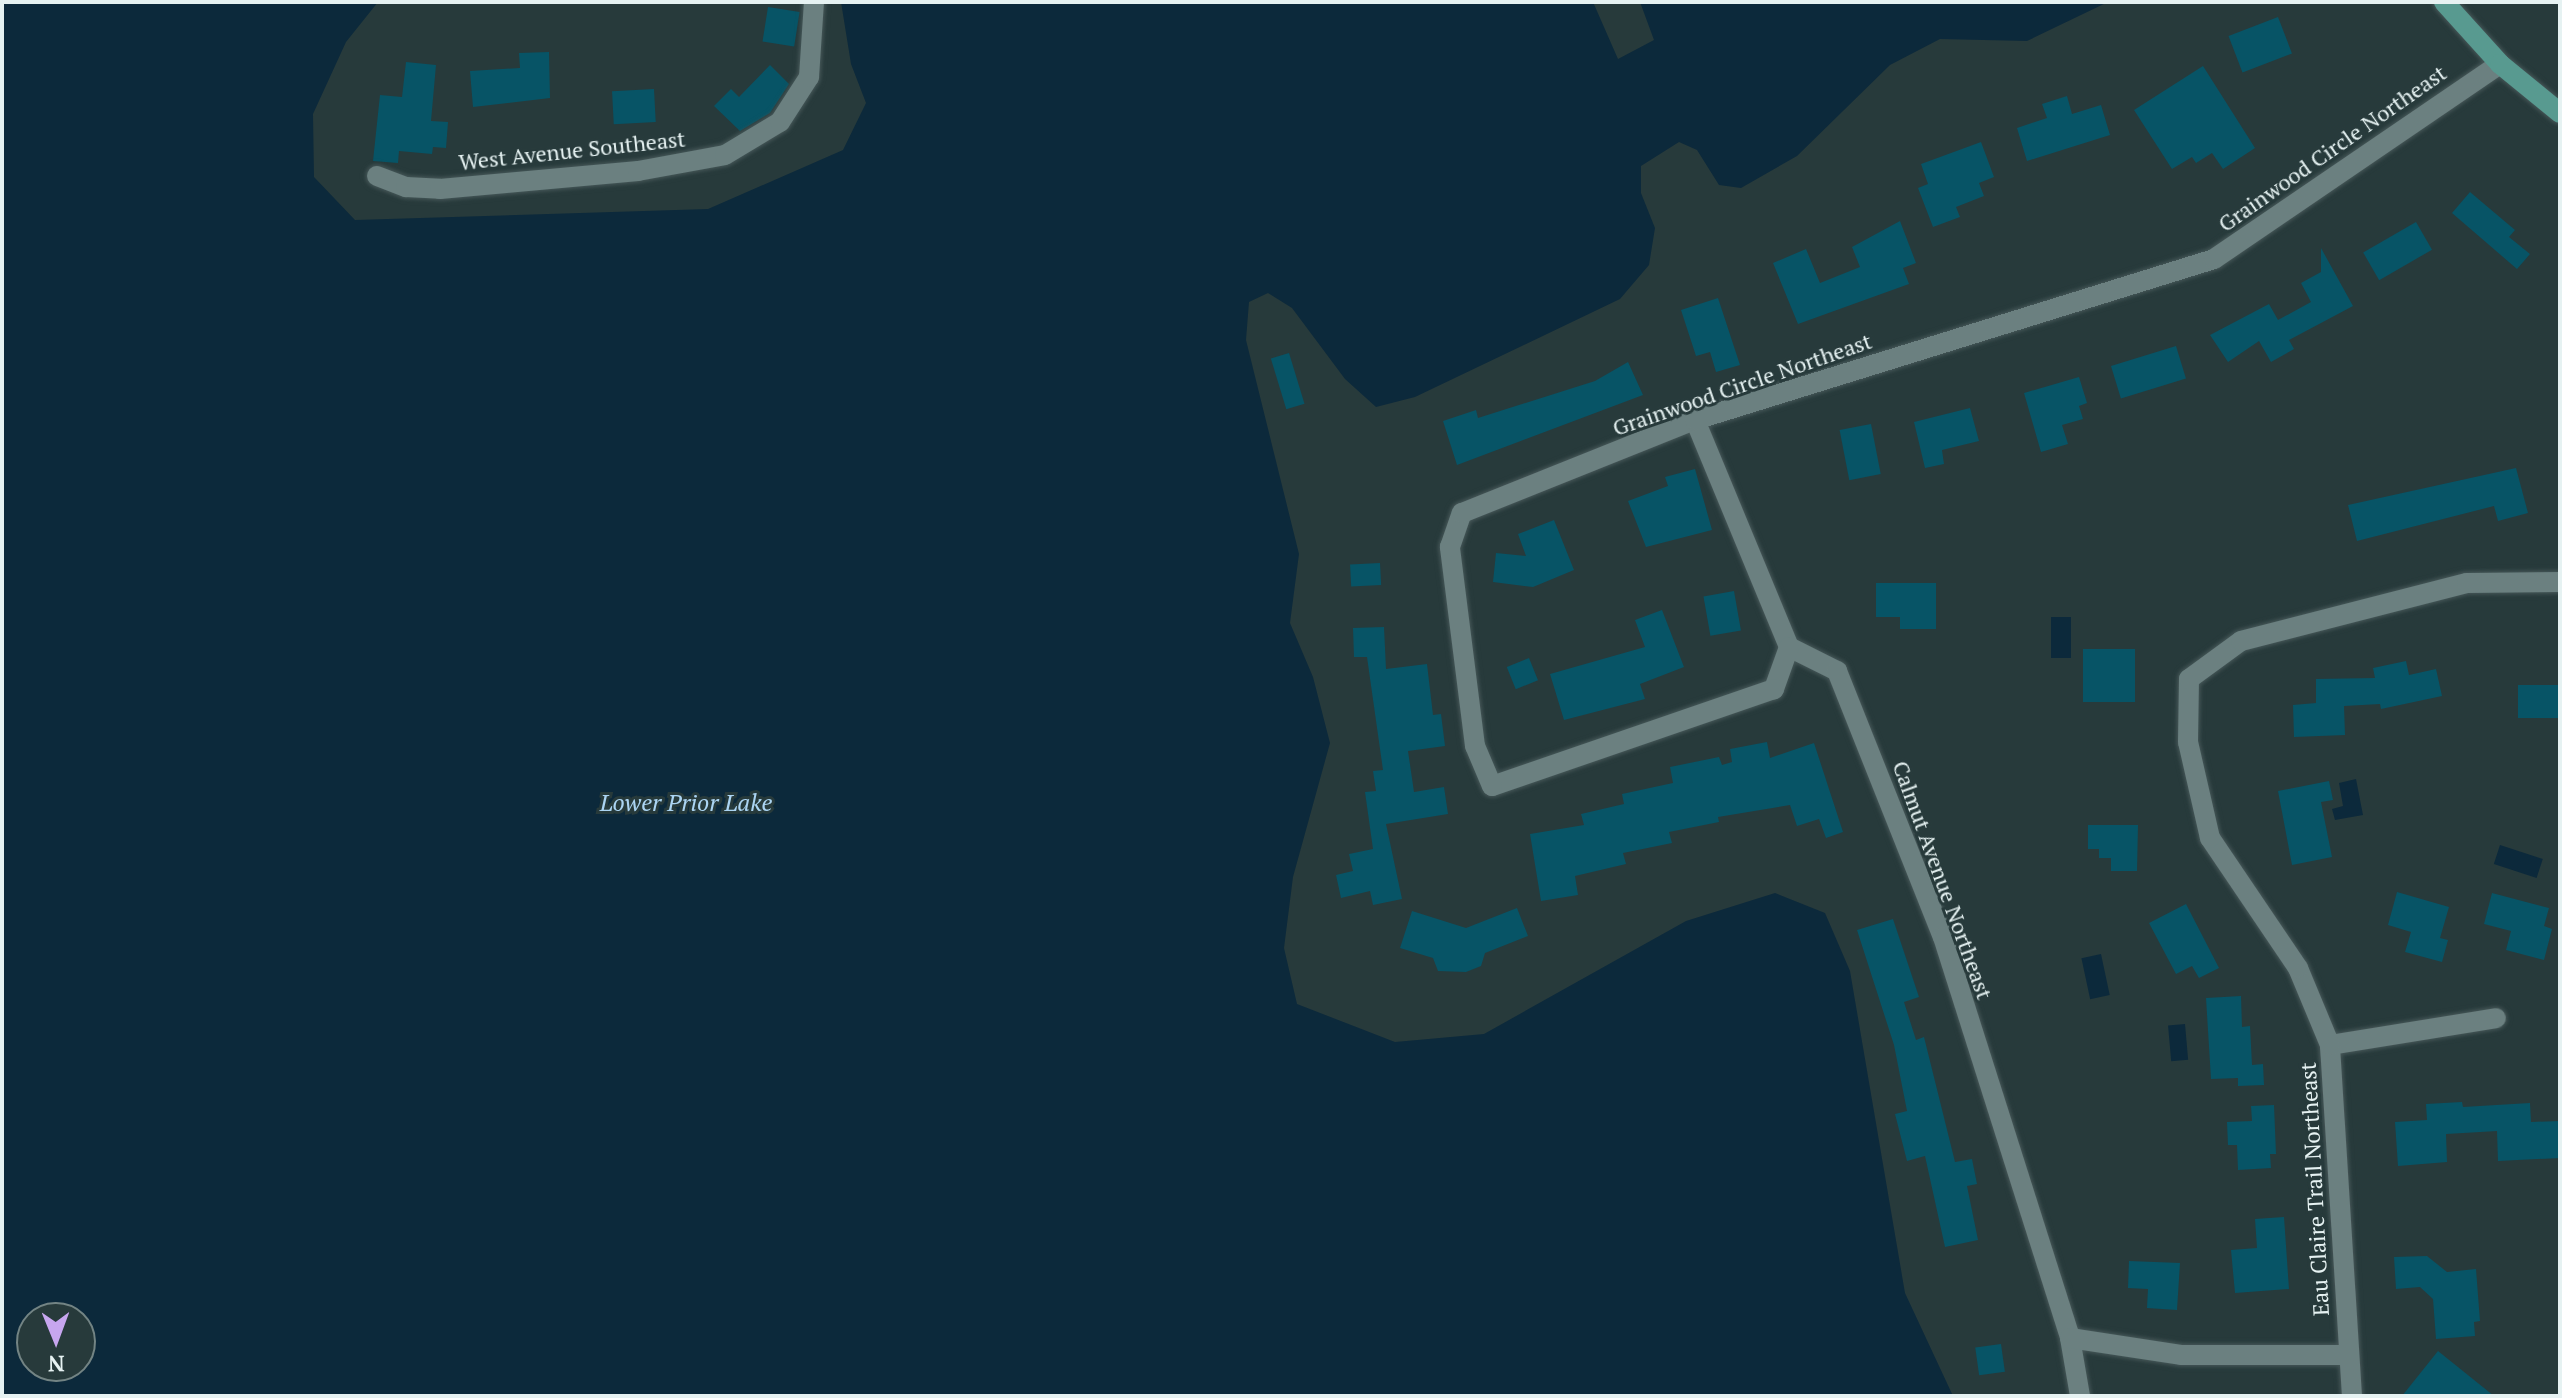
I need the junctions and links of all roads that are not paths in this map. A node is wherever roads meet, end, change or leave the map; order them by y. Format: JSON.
{"nodes":[{"id":1,"x":814,"y":2,"type":"edge"},
{"id":2,"x":2444,"y":2,"type":"edge"},
{"id":3,"x":2500,"y":64,"type":"junction"},
{"id":4,"x":2557,"y":108,"type":"edge"},
{"id":5,"x":377,"y":176,"type":"dead end"},
{"id":6,"x":1695,"y":420,"type":"junction"},
{"id":7,"x":2560,"y":582,"type":"edge"},
{"id":8,"x":1789,"y":647,"type":"junction"},
{"id":9,"x":2496,"y":1018,"type":"dead end"},
{"id":10,"x":2330,"y":1045,"type":"junction"},
{"id":11,"x":2070,"y":1338,"type":"junction"},
{"id":12,"x":2348,"y":1355,"type":"junction"},
{"id":13,"x":2080,"y":1396,"type":"edge"},
{"id":14,"x":2352,"y":1396,"type":"edge"}],
"edges":[{"from":1,"to":5,"type":"street","name":"West Avenue Southeast"},
{"from":2,"to":3,"type":"main road"},
{"from":3,"to":4,"type":"main road"},
{"from":3,"to":6,"type":"street","name":"Grainwood Circle Northeast"},
{"from":6,"to":8,"type":"street"},
{"from":6,"to":8,"type":"street","name":"Grainwood Circle Northeast"},
{"from":7,"to":10,"type":"street","name":"Eau Claire Trail Northeast"},
{"from":8,"to":11,"type":"street","name":"Calmut Avenue Northeast"},
{"from":9,"to":10,"type":"street"},
{"from":10,"to":12,"type":"street","name":"Eau Claire Trail Northeast"},
{"from":11,"to":12,"type":"street"},
{"from":11,"to":13,"type":"street","name":"Calmut Avenue Northeast"},
{"from":12,"to":14,"type":"street","name":"Eau Claire Trail Northeast"}]}
